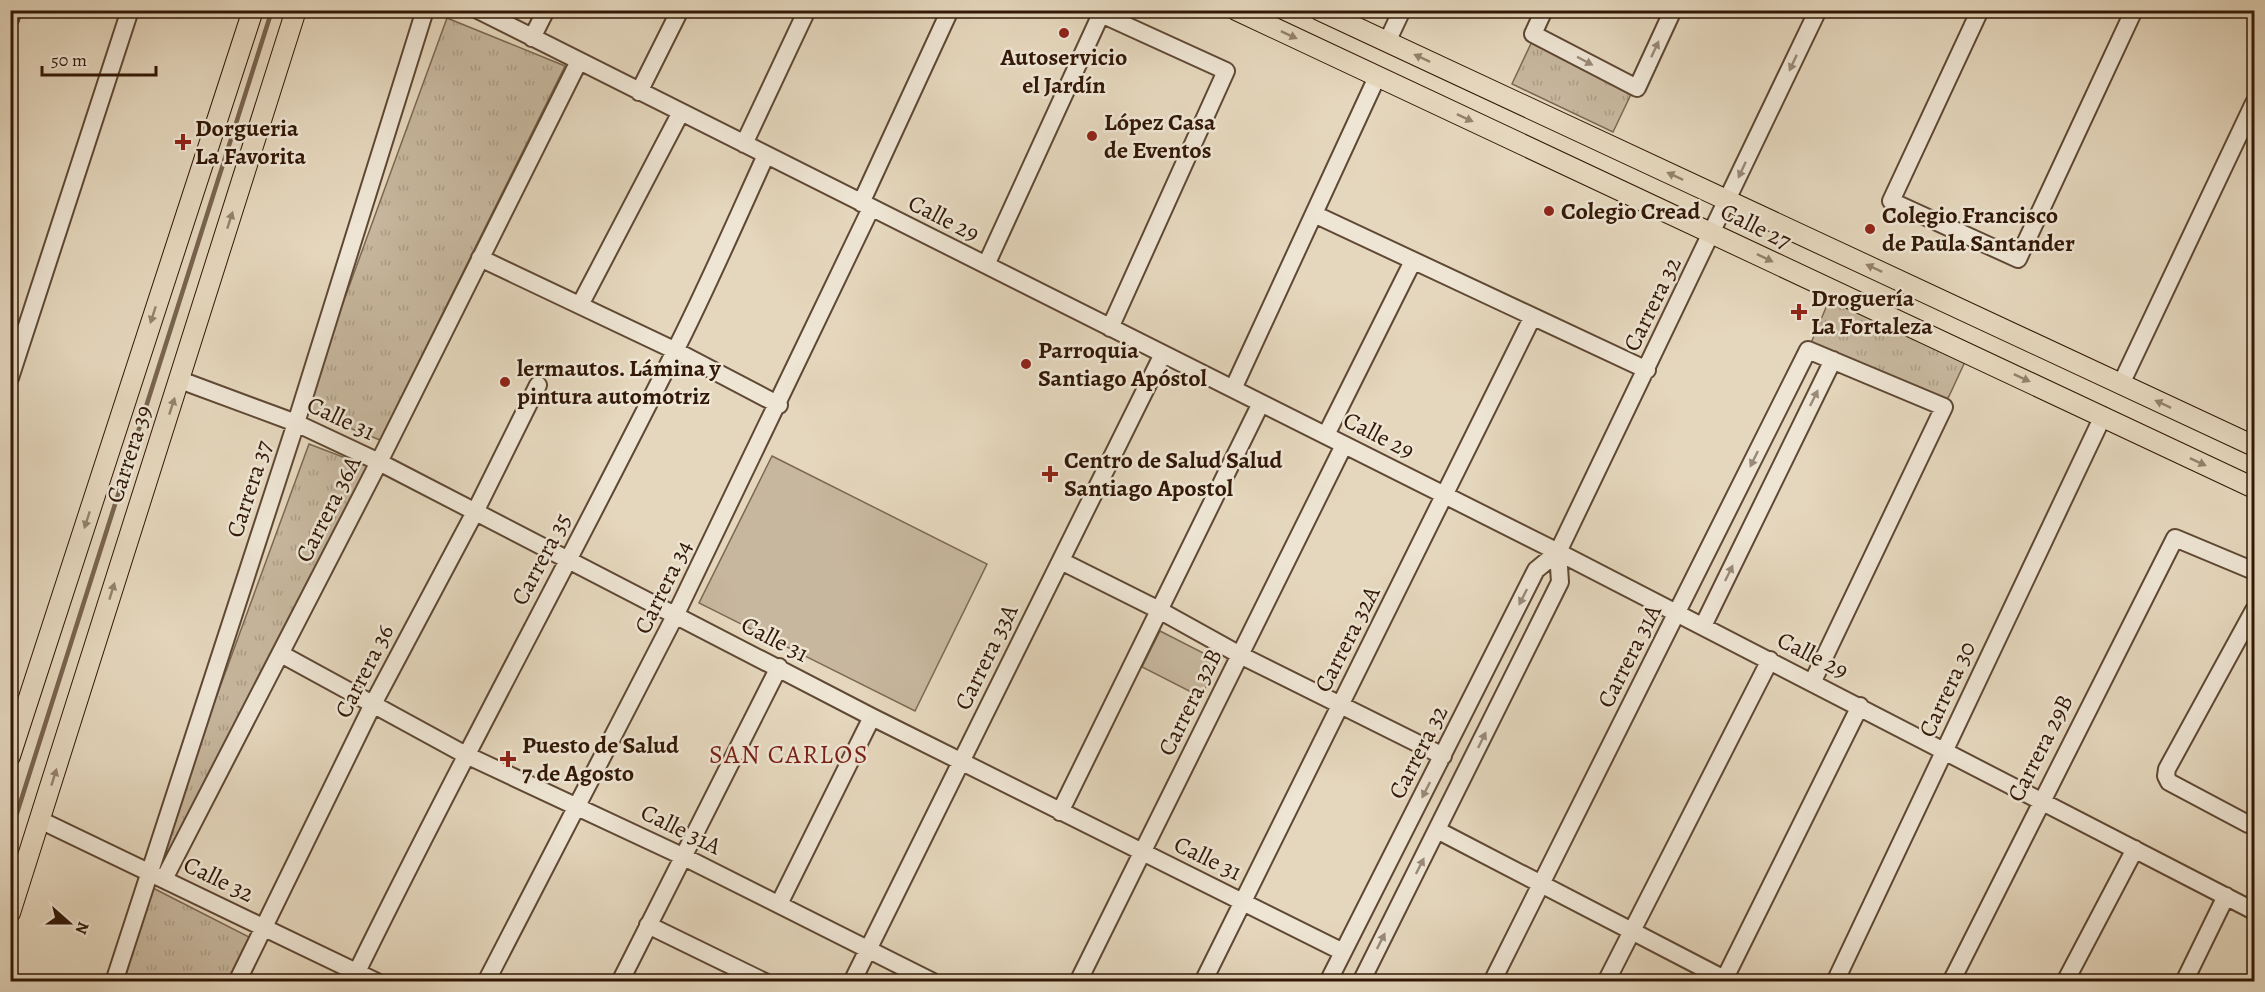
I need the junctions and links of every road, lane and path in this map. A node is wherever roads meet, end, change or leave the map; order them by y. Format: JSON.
{"nodes":[{"id":1,"x":13,"y":10,"type":"edge"},
{"id":2,"x":130,"y":10,"type":"edge"},
{"id":3,"x":253,"y":10,"type":"edge"},
{"id":4,"x":296,"y":10,"type":"edge"},
{"id":5,"x":424,"y":10,"type":"edge"},
{"id":6,"x":478,"y":10,"type":"edge"},
{"id":7,"x":546,"y":10,"type":"edge"},
{"id":8,"x":680,"y":10,"type":"edge"},
{"id":9,"x":807,"y":10,"type":"edge"},
{"id":10,"x":950,"y":10,"type":"edge"},
{"id":11,"x":1236,"y":10,"type":"edge"},
{"id":12,"x":1319,"y":10,"type":"edge"},
{"id":13,"x":1402,"y":10,"type":"edge"},
{"id":14,"x":1544,"y":10,"type":"edge"},
{"id":15,"x":1673,"y":10,"type":"edge"},
{"id":16,"x":1818,"y":10,"type":"edge"},
{"id":17,"x":1980,"y":10,"type":"edge"},
{"id":18,"x":2134,"y":10,"type":"edge"},
{"id":19,"x":10,"y":19,"type":"edge"},
{"id":20,"x":532,"y":38,"type":"junction"},
{"id":21,"x":1387,"y":42,"type":"junction"},
{"id":22,"x":579,"y":61,"type":"junction"},
{"id":23,"x":1377,"y":77,"type":"junction"},
{"id":24,"x":639,"y":92,"type":"junction"},
{"id":25,"x":2254,"y":103,"type":"edge"},
{"id":26,"x":681,"y":112,"type":"junction"},
{"id":27,"x":744,"y":144,"type":"junction"},
{"id":28,"x":766,"y":155,"type":"junction"},
{"id":29,"x":1728,"y":201,"type":"junction"},
{"id":30,"x":866,"y":205,"type":"junction"},
{"id":31,"x":1314,"y":214,"type":"junction"},
{"id":32,"x":1713,"y":233,"type":"junction"},
{"id":33,"x":480,"y":258,"type":"junction"},
{"id":34,"x":1413,"y":261,"type":"junction"},
{"id":35,"x":986,"y":265,"type":"junction"},
{"id":36,"x":580,"y":304,"type":"junction"},
{"id":37,"x":1532,"y":318,"type":"junction"},
{"id":38,"x":1110,"y":327,"type":"junction"},
{"id":39,"x":676,"y":351,"type":"junction"},
{"id":40,"x":1163,"y":354,"type":"junction"},
{"id":41,"x":1833,"y":360,"type":"junction"},
{"id":42,"x":1647,"y":370,"type":"junction"},
{"id":43,"x":10,"y":378,"type":"edge"},
{"id":44,"x":180,"y":380,"type":"junction"},
{"id":45,"x":2121,"y":384,"type":"junction"},
{"id":46,"x":538,"y":385,"type":"dead end"},
{"id":47,"x":1233,"y":389,"type":"junction"},
{"id":48,"x":1261,"y":403,"type":"junction"},
{"id":49,"x":779,"y":405,"type":"junction"},
{"id":50,"x":2103,"y":416,"type":"junction"},
{"id":51,"x":296,"y":423,"type":"junction"},
{"id":52,"x":1326,"y":435,"type":"junction"},
{"id":53,"x":1344,"y":445,"type":"junction"},
{"id":54,"x":2254,"y":446,"type":"edge"},
{"id":55,"x":379,"y":462,"type":"junction"},
{"id":56,"x":2254,"y":488,"type":"edge"},
{"id":57,"x":1446,"y":496,"type":"junction"},
{"id":58,"x":475,"y":512,"type":"junction"},
{"id":59,"x":1558,"y":552,"type":"junction"},
{"id":60,"x":568,"y":561,"type":"junction"},
{"id":61,"x":1061,"y":561,"type":"junction"},
{"id":62,"x":2254,"y":570,"type":"edge"},
{"id":63,"x":2254,"y":609,"type":"edge"},
{"id":64,"x":1159,"y":610,"type":"junction"},
{"id":65,"x":1678,"y":613,"type":"junction"},
{"id":66,"x":675,"y":616,"type":"junction"},
{"id":67,"x":1703,"y":626,"type":"junction"},
{"id":68,"x":280,"y":654,"type":"junction"},
{"id":69,"x":1240,"y":655,"type":"junction"},
{"id":70,"x":1770,"y":660,"type":"junction"},
{"id":71,"x":778,"y":667,"type":"junction"},
{"id":72,"x":1813,"y":681,"type":"junction"},
{"id":73,"x":373,"y":704,"type":"junction"},
{"id":74,"x":1341,"y":705,"type":"junction"},
{"id":75,"x":1860,"y":706,"type":"junction"},
{"id":76,"x":872,"y":717,"type":"junction"},
{"id":77,"x":1945,"y":750,"type":"junction"},
{"id":78,"x":464,"y":754,"type":"junction"},
{"id":79,"x":10,"y":756,"type":"edge"},
{"id":80,"x":1443,"y":756,"type":"junction"},
{"id":81,"x":961,"y":762,"type":"junction"},
{"id":82,"x":2041,"y":800,"type":"junction"},
{"id":83,"x":578,"y":808,"type":"junction"},
{"id":84,"x":1060,"y":812,"type":"junction"},
{"id":85,"x":40,"y":820,"type":"junction"},
{"id":86,"x":2254,"y":824,"type":"edge"},
{"id":87,"x":1437,"y":830,"type":"junction"},
{"id":88,"x":2135,"y":849,"type":"junction"},
{"id":89,"x":1142,"y":852,"type":"junction"},
{"id":90,"x":682,"y":856,"type":"junction"},
{"id":91,"x":157,"y":876,"type":"junction"},
{"id":92,"x":1540,"y":886,"type":"junction"},
{"id":93,"x":2226,"y":896,"type":"junction"},
{"id":94,"x":1243,"y":902,"type":"junction"},
{"id":95,"x":779,"y":904,"type":"junction"},
{"id":96,"x":2254,"y":911,"type":"edge"},
{"id":97,"x":10,"y":913,"type":"edge"},
{"id":98,"x":648,"y":925,"type":"junction"},
{"id":99,"x":264,"y":927,"type":"junction"},
{"id":100,"x":1632,"y":932,"type":"junction"},
{"id":101,"x":868,"y":949,"type":"junction"},
{"id":102,"x":1343,"y":952,"type":"junction"},
{"id":103,"x":736,"y":975,"type":"edge"},
{"id":104,"x":354,"y":976,"type":"edge"},
{"id":105,"x":114,"y":981,"type":"edge"},
{"id":106,"x":237,"y":981,"type":"edge"},
{"id":107,"x":377,"y":981,"type":"edge"},
{"id":108,"x":486,"y":981,"type":"edge"},
{"id":109,"x":620,"y":981,"type":"edge"},
{"id":110,"x":765,"y":981,"type":"edge"},
{"id":111,"x":852,"y":981,"type":"edge"},
{"id":112,"x":933,"y":981,"type":"edge"},
{"id":113,"x":1078,"y":981,"type":"edge"},
{"id":114,"x":1203,"y":981,"type":"edge"},
{"id":115,"x":1328,"y":981,"type":"edge"},
{"id":116,"x":1361,"y":981,"type":"edge"},
{"id":117,"x":1492,"y":981,"type":"edge"},
{"id":118,"x":1606,"y":981,"type":"edge"},
{"id":119,"x":1725,"y":981,"type":"edge"},
{"id":120,"x":1836,"y":981,"type":"edge"},
{"id":121,"x":1951,"y":981,"type":"edge"},
{"id":122,"x":2065,"y":981,"type":"edge"},
{"id":123,"x":2184,"y":981,"type":"edge"}],
"edges":[{"from":1,"to":19,"type":"street"},
{"from":2,"to":43,"type":"street"},
{"from":3,"to":79,"type":"main road","name":"Carrera 39","one_way":true},
{"from":44,"to":4,"type":"main road","name":"Carrera 39","one_way":true},
{"from":5,"to":51,"type":"street","name":"Carrera 37"},
{"from":6,"to":20,"type":"street","name":"Calle 29"},
{"from":7,"to":20,"type":"street"},
{"from":8,"to":24,"type":"street"},
{"from":9,"to":27,"type":"street"},
{"from":10,"to":30,"type":"street","name":"Carrera 34"},
{"from":11,"to":23,"type":"main road","name":"Calle 27","one_way":true},
{"from":12,"to":21,"type":"main road","name":"Calle 27"},
{"from":13,"to":21,"type":"street"},
{"from":14,"to":15,"type":"street","one_way":true},
{"from":16,"to":29,"type":"street","name":"Carrera 32","one_way":true},
{"from":17,"to":18,"type":"street"},
{"from":20,"to":22,"type":"street","name":"Calle 29"},
{"from":29,"to":21,"type":"main road","name":"Calle 27","one_way":true},
{"from":22,"to":24,"type":"street","name":"Calle 29"},
{"from":22,"to":33,"type":"street","name":"Carrera 36A"},
{"from":23,"to":31,"type":"street"},
{"from":23,"to":32,"type":"main road","name":"Calle 27","one_way":true},
{"from":24,"to":26,"type":"street","name":"Calle 29"},
{"from":25,"to":45,"type":"street"},
{"from":26,"to":27,"type":"street","name":"Calle 29"},
{"from":26,"to":36,"type":"street"},
{"from":27,"to":28,"type":"street","name":"Calle 29"},
{"from":28,"to":30,"type":"street","name":"Calle 29"},
{"from":28,"to":39,"type":"street","name":"Carrera 35"},
{"from":29,"to":32,"type":"street","name":"Carrera 32"},
{"from":45,"to":29,"type":"main road","name":"Calle 27","one_way":true},
{"from":30,"to":35,"type":"street","name":"Calle 29"},
{"from":30,"to":49,"type":"street","name":"Carrera 34"},
{"from":31,"to":34,"type":"street"},
{"from":31,"to":47,"type":"street"},
{"from":32,"to":42,"type":"street","name":"Carrera 32"},
{"from":32,"to":50,"type":"main road","name":"Calle 27","one_way":true},
{"from":33,"to":36,"type":"street"},
{"from":33,"to":55,"type":"street","name":"Carrera 36A"},
{"from":34,"to":37,"type":"street"},
{"from":34,"to":52,"type":"street"},
{"from":35,"to":38,"type":"street","name":"Calle 29"},
{"from":35,"to":38,"type":"street"},
{"from":36,"to":39,"type":"street"},
{"from":37,"to":42,"type":"street"},
{"from":37,"to":57,"type":"street","name":"Carrera 32A"},
{"from":38,"to":40,"type":"street","name":"Calle 29"},
{"from":39,"to":49,"type":"street"},
{"from":39,"to":60,"type":"street","name":"Carrera 35"},
{"from":40,"to":47,"type":"street","name":"Calle 29"},
{"from":40,"to":61,"type":"street","name":"Carrera 33A"},
{"from":41,"to":65,"type":"street","name":"Carrera 31A","one_way":true},
{"from":67,"to":41,"type":"street","one_way":true},
{"from":41,"to":72,"type":"street"},
{"from":42,"to":59,"type":"street","name":"Carrera 32"},
{"from":44,"to":51,"type":"street","name":"Calle 31"},
{"from":85,"to":44,"type":"main road","name":"Carrera 39","one_way":true},
{"from":54,"to":45,"type":"main road","name":"Calle 27","one_way":true},
{"from":46,"to":58,"type":"street","name":"Carrera 36"},
{"from":47,"to":48,"type":"street","name":"Calle 29"},
{"from":48,"to":52,"type":"street","name":"Calle 29"},
{"from":48,"to":64,"type":"street"},
{"from":49,"to":66,"type":"street","name":"Carrera 34"},
{"from":50,"to":56,"type":"main road","name":"Calle 27","one_way":true},
{"from":50,"to":77,"type":"street","name":"Carrera 30"},
{"from":51,"to":55,"type":"street","name":"Calle 31"},
{"from":51,"to":91,"type":"street","name":"Carrera 37"},
{"from":52,"to":53,"type":"street","name":"Calle 29"},
{"from":53,"to":57,"type":"street","name":"Calle 29"},
{"from":53,"to":69,"type":"street","name":"Carrera 32B"},
{"from":55,"to":58,"type":"street","name":"Calle 31"},
{"from":55,"to":68,"type":"street","name":"Carrera 36A"},
{"from":57,"to":59,"type":"street","name":"Calle 29"},
{"from":57,"to":74,"type":"street","name":"Carrera 32A"},
{"from":58,"to":60,"type":"street","name":"Calle 31"},
{"from":58,"to":73,"type":"street","name":"Carrera 36"},
{"from":59,"to":65,"type":"street","name":"Calle 29"},
{"from":59,"to":80,"type":"street","name":"Carrera 32","one_way":true},
{"from":87,"to":59,"type":"street","name":"Carrera 32","one_way":true},
{"from":60,"to":66,"type":"street","name":"Calle 31"},
{"from":60,"to":78,"type":"street","name":"Carrera 35"},
{"from":61,"to":64,"type":"street"},
{"from":61,"to":81,"type":"street","name":"Carrera 33A"},
{"from":62,"to":82,"type":"street","name":"Carrera 29B"},
{"from":63,"to":86,"type":"street"},
{"from":64,"to":69,"type":"street"},
{"from":64,"to":84,"type":"street"},
{"from":65,"to":67,"type":"street","name":"Calle 29"},
{"from":65,"to":92,"type":"street","name":"Carrera 31A"},
{"from":66,"to":71,"type":"street","name":"Calle 31"},
{"from":66,"to":83,"type":"street","name":"Carrera 34"},
{"from":67,"to":70,"type":"street","name":"Calle 29"},
{"from":68,"to":73,"type":"street","name":"Calle 31A"},
{"from":68,"to":91,"type":"street","name":"Carrera 36A"},
{"from":69,"to":74,"type":"street"},
{"from":69,"to":89,"type":"street","name":"Carrera 32B"},
{"from":70,"to":72,"type":"street","name":"Calle 29"},
{"from":70,"to":100,"type":"street"},
{"from":71,"to":76,"type":"street","name":"Calle 31"},
{"from":71,"to":90,"type":"street"},
{"from":72,"to":75,"type":"street","name":"Calle 29"},
{"from":73,"to":78,"type":"street","name":"Calle 31A"},
{"from":73,"to":99,"type":"street","name":"Carrera 36"},
{"from":74,"to":80,"type":"street"},
{"from":74,"to":94,"type":"street","name":"Carrera 32A"},
{"from":75,"to":77,"type":"street","name":"Calle 29"},
{"from":75,"to":119,"type":"street"},
{"from":76,"to":81,"type":"street","name":"Calle 31"},
{"from":76,"to":95,"type":"street"},
{"from":77,"to":82,"type":"street","name":"Calle 29"},
{"from":77,"to":120,"type":"street","name":"Carrera 30"},
{"from":78,"to":83,"type":"street","name":"Calle 31A"},
{"from":78,"to":104,"type":"street","name":"Carrera 35"},
{"from":80,"to":102,"type":"street","name":"Carrera 32","one_way":true},
{"from":81,"to":84,"type":"street","name":"Calle 31"},
{"from":81,"to":101,"type":"street","name":"Carrera 33A"},
{"from":82,"to":88,"type":"street","name":"Calle 29"},
{"from":82,"to":121,"type":"street","name":"Carrera 29B"},
{"from":83,"to":90,"type":"street","name":"Calle 31A"},
{"from":83,"to":108,"type":"street","name":"Carrera 34"},
{"from":84,"to":89,"type":"street","name":"Calle 31"},
{"from":85,"to":91,"type":"street","name":"Calle 32"},
{"from":85,"to":97,"type":"main road","name":"Carrera 39"},
{"from":87,"to":92,"type":"street"},
{"from":116,"to":87,"type":"street","name":"Carrera 32","one_way":true},
{"from":88,"to":93,"type":"street","name":"Calle 29"},
{"from":88,"to":122,"type":"street"},
{"from":89,"to":94,"type":"street","name":"Calle 31"},
{"from":89,"to":113,"type":"street","name":"Carrera 32B"},
{"from":90,"to":95,"type":"street","name":"Calle 31A"},
{"from":90,"to":98,"type":"street"},
{"from":91,"to":99,"type":"street","name":"Calle 32"},
{"from":91,"to":105,"type":"street","name":"Carrera 37"},
{"from":92,"to":100,"type":"street"},
{"from":92,"to":117,"type":"street","name":"Carrera 31A"},
{"from":93,"to":96,"type":"street","name":"Calle 29"},
{"from":93,"to":123,"type":"street"},
{"from":94,"to":102,"type":"street","name":"Calle 31"},
{"from":94,"to":114,"type":"street","name":"Carrera 32A"},
{"from":95,"to":101,"type":"street","name":"Calle 31A"},
{"from":98,"to":103,"type":"street"},
{"from":98,"to":109,"type":"street"},
{"from":99,"to":104,"type":"street","name":"Calle 32"},
{"from":99,"to":106,"type":"street","name":"Carrera 36"},
{"from":100,"to":118,"type":"street"},
{"from":100,"to":119,"type":"street"},
{"from":101,"to":111,"type":"street","name":"Carrera 33A"},
{"from":101,"to":112,"type":"street","name":"Calle 31A"},
{"from":102,"to":115,"type":"street","name":"Carrera 32"},
{"from":103,"to":110,"type":"street"},
{"from":104,"to":107,"type":"street","name":"Calle 32"}]}
